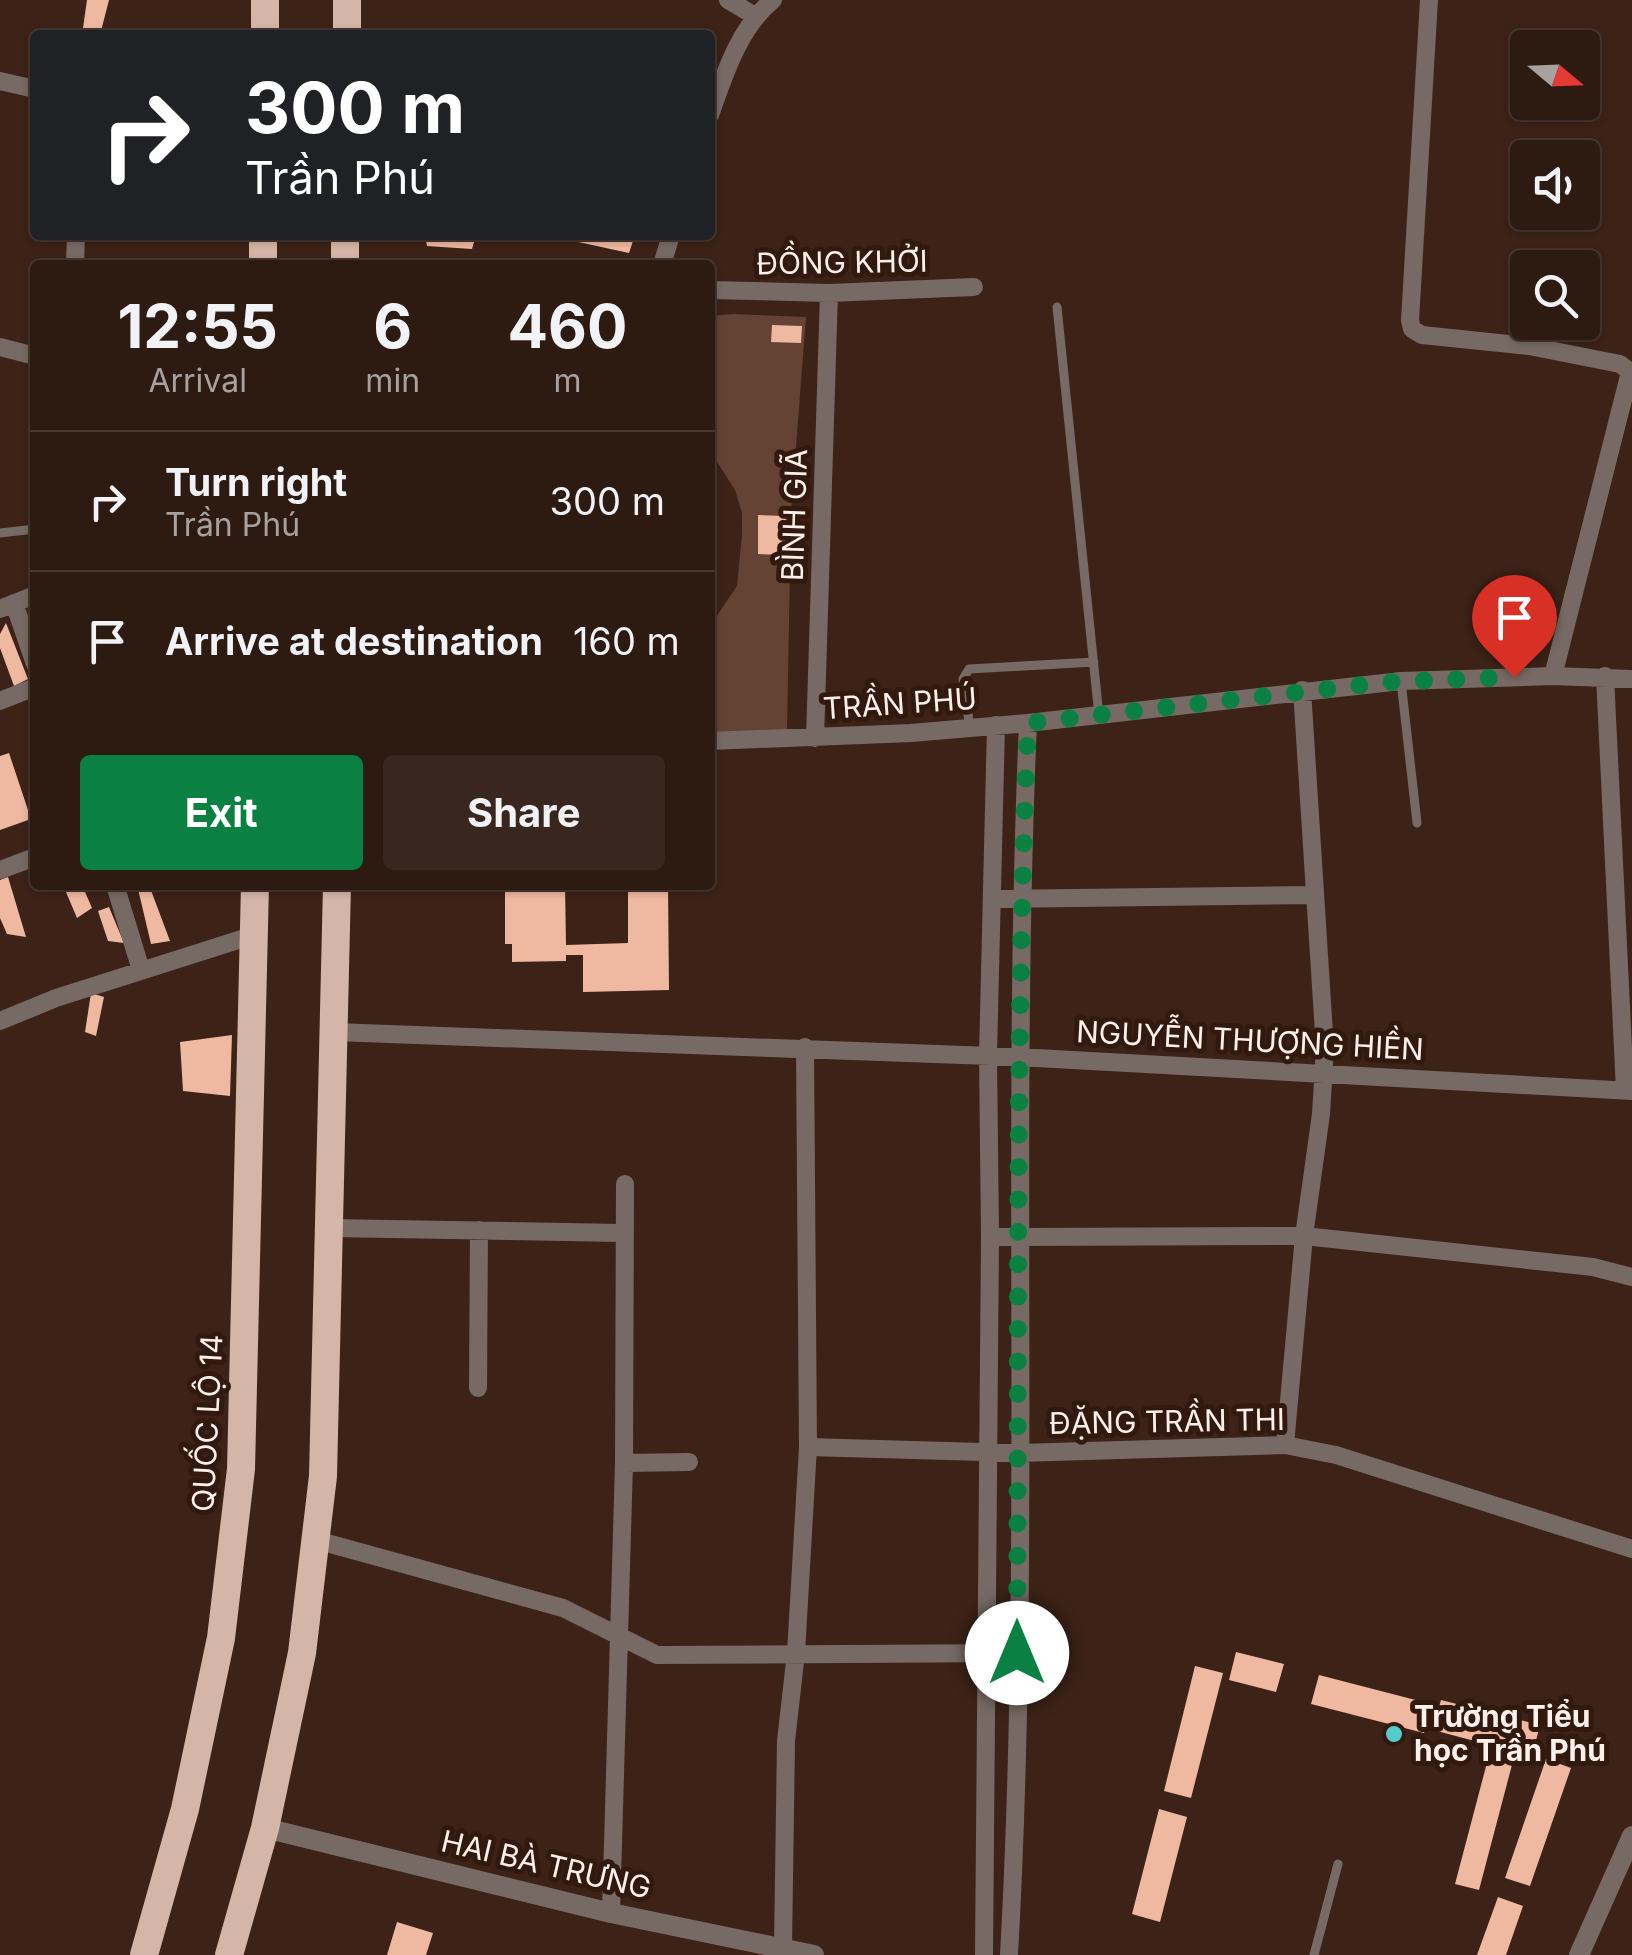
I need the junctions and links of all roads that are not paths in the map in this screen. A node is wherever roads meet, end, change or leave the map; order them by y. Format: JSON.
{"nodes":[{"id":1,"x":265,"y":0,"type":"edge"},
{"id":2,"x":347,"y":0,"type":"edge"},
{"id":3,"x":728,"y":0,"type":"edge"},
{"id":4,"x":773,"y":0,"type":"edge"},
{"id":5,"x":1429,"y":0,"type":"edge"},
{"id":6,"x":754,"y":16,"type":"junction"},
{"id":7,"x":265,"y":30,"type":"edge"},
{"id":8,"x":347,"y":30,"type":"edge"},
{"id":9,"x":0,"y":82,"type":"edge"},
{"id":10,"x":30,"y":88,"type":"edge"},
{"id":11,"x":715,"y":102,"type":"edge"},
{"id":12,"x":974,"y":288,"type":"dead end"},
{"id":13,"x":715,"y":290,"type":"edge"},
{"id":14,"x":829,"y":293,"type":"junction"},
{"id":15,"x":1057,"y":307,"type":"dead end"},
{"id":16,"x":0,"y":346,"type":"edge"},
{"id":17,"x":30,"y":355,"type":"edge"},
{"id":18,"x":30,"y":530,"type":"edge"},
{"id":19,"x":0,"y":533,"type":"edge"},
{"id":20,"x":7,"y":606,"type":"edge"},
{"id":21,"x":30,"y":654,"type":"edge"},
{"id":22,"x":1094,"y":662,"type":"junction"},
{"id":23,"x":1553,"y":676,"type":"junction"},
{"id":24,"x":1605,"y":676,"type":"junction"},
{"id":25,"x":1632,"y":678,"type":"edge"},
{"id":26,"x":1401,"y":681,"type":"junction"},
{"id":27,"x":30,"y":689,"type":"edge"},
{"id":28,"x":1302,"y":690,"type":"junction"},
{"id":29,"x":0,"y":701,"type":"edge"},
{"id":30,"x":1099,"y":716,"type":"junction"},
{"id":31,"x":1028,"y":723,"type":"junction"},
{"id":32,"x":996,"y":726,"type":"junction"},
{"id":33,"x":970,"y":728,"type":"junction"},
{"id":34,"x":815,"y":738,"type":"junction"},
{"id":35,"x":715,"y":741,"type":"edge"},
{"id":36,"x":1416,"y":824,"type":"dead end"},
{"id":37,"x":30,"y":859,"type":"edge"},
{"id":38,"x":0,"y":870,"type":"edge"},
{"id":39,"x":117,"y":890,"type":"edge"},
{"id":40,"x":255,"y":890,"type":"edge"},
{"id":41,"x":337,"y":890,"type":"edge"},
{"id":42,"x":1314,"y":895,"type":"junction"},
{"id":43,"x":992,"y":899,"type":"junction"},
{"id":44,"x":1020,"y":899,"type":"junction"},
{"id":45,"x":254,"y":935,"type":"junction"},
{"id":46,"x":141,"y":970,"type":"junction"},
{"id":47,"x":0,"y":1021,"type":"edge"},
{"id":48,"x":334,"y":1032,"type":"junction"},
{"id":49,"x":805,"y":1047,"type":"junction"},
{"id":50,"x":988,"y":1055,"type":"junction"},
{"id":51,"x":1018,"y":1056,"type":"junction"},
{"id":52,"x":1324,"y":1072,"type":"junction"},
{"id":53,"x":1628,"y":1090,"type":"edge"},
{"id":54,"x":625,"y":1184,"type":"dead end"},
{"id":55,"x":331,"y":1228,"type":"junction"},
{"id":56,"x":479,"y":1230,"type":"junction"},
{"id":57,"x":622,"y":1233,"type":"junction"},
{"id":58,"x":990,"y":1236,"type":"junction"},
{"id":59,"x":1020,"y":1236,"type":"junction"},
{"id":60,"x":1304,"y":1236,"type":"junction"},
{"id":61,"x":1632,"y":1277,"type":"edge"},
{"id":62,"x":478,"y":1388,"type":"dead end"},
{"id":63,"x":1285,"y":1445,"type":"junction"},
{"id":64,"x":808,"y":1447,"type":"junction"},
{"id":65,"x":986,"y":1452,"type":"junction"},
{"id":66,"x":1018,"y":1453,"type":"junction"},
{"id":67,"x":689,"y":1462,"type":"dead end"},
{"id":68,"x":624,"y":1463,"type":"junction"},
{"id":69,"x":316,"y":1540,"type":"junction"},
{"id":70,"x":1632,"y":1549,"type":"edge"},
{"id":71,"x":620,"y":1636,"type":"junction"},
{"id":72,"x":796,"y":1653,"type":"junction"},
{"id":73,"x":1017,"y":1653,"type":"junction"},
{"id":74,"x":988,"y":1654,"type":"junction"},
{"id":75,"x":265,"y":1828,"type":"junction"},
{"id":76,"x":1632,"y":1836,"type":"edge"},
{"id":77,"x":1338,"y":1864,"type":"dead end"},
{"id":78,"x":612,"y":1914,"type":"junction"},
{"id":79,"x":783,"y":1947,"type":"junction"},
{"id":80,"x":144,"y":1955,"type":"edge"},
{"id":81,"x":229,"y":1955,"type":"edge"},
{"id":82,"x":814,"y":1955,"type":"edge"},
{"id":83,"x":984,"y":1955,"type":"edge"},
{"id":84,"x":1009,"y":1955,"type":"edge"},
{"id":85,"x":1314,"y":1955,"type":"edge"},
{"id":86,"x":1580,"y":1955,"type":"edge"}],
"edges":[{"from":1,"to":7,"type":"highway"},
{"from":2,"to":8,"type":"highway"},
{"from":3,"to":6,"type":"street"},
{"from":4,"to":6,"type":"street"},
{"from":5,"to":23,"type":"street"},
{"from":6,"to":11,"type":"street"},
{"from":9,"to":10,"type":"street"},
{"from":12,"to":14,"type":"street","name":"ĐỒNG KHỞI"},
{"from":13,"to":14,"type":"street","name":"ĐỒNG KHỞI"},
{"from":14,"to":34,"type":"street","name":"BÌNH GIÃ"},
{"from":15,"to":22,"type":"lane"},
{"from":16,"to":17,"type":"street"},
{"from":18,"to":19,"type":"lane"},
{"from":20,"to":21,"type":"street"},
{"from":22,"to":30,"type":"lane"},
{"from":22,"to":33,"type":"lane"},
{"from":23,"to":24,"type":"street","name":"TRẦN PHÚ"},
{"from":23,"to":26,"type":"street","name":"TRẦN PHÚ"},
{"from":24,"to":25,"type":"street","name":"TRẦN PHÚ"},
{"from":24,"to":53,"type":"street"},
{"from":26,"to":28,"type":"street","name":"TRẦN PHÚ"},
{"from":26,"to":36,"type":"lane"},
{"from":27,"to":29,"type":"street"},
{"from":28,"to":30,"type":"street","name":"TRẦN PHÚ"},
{"from":28,"to":42,"type":"street"},
{"from":30,"to":31,"type":"street","name":"TRẦN PHÚ"},
{"from":31,"to":32,"type":"street","name":"TRẦN PHÚ"},
{"from":31,"to":44,"type":"street"},
{"from":32,"to":33,"type":"street","name":"TRẦN PHÚ"},
{"from":32,"to":43,"type":"street"},
{"from":33,"to":34,"type":"street","name":"TRẦN PHÚ"},
{"from":34,"to":35,"type":"street","name":"TRẦN PHÚ"},
{"from":37,"to":38,"type":"street"},
{"from":39,"to":46,"type":"street"},
{"from":40,"to":45,"type":"highway","name":"QUỐC LỘ 14"},
{"from":41,"to":48,"type":"highway"},
{"from":42,"to":44,"type":"street"},
{"from":42,"to":52,"type":"street"},
{"from":43,"to":44,"type":"street"},
{"from":43,"to":50,"type":"street"},
{"from":44,"to":51,"type":"street"},
{"from":45,"to":46,"type":"street"},
{"from":45,"to":80,"type":"highway","name":"QUỐC LỘ 14"},
{"from":46,"to":47,"type":"street"},
{"from":48,"to":49,"type":"street","name":"NGUYỄN THƯỢNG HIỀN"},
{"from":48,"to":55,"type":"highway"},
{"from":49,"to":50,"type":"street","name":"NGUYỄN THƯỢNG HIỀN"},
{"from":49,"to":64,"type":"street"},
{"from":50,"to":51,"type":"street","name":"NGUYỄN THƯỢNG HIỀN"},
{"from":50,"to":58,"type":"street"},
{"from":51,"to":52,"type":"street","name":"NGUYỄN THƯỢNG HIỀN"},
{"from":51,"to":59,"type":"street"},
{"from":52,"to":53,"type":"street","name":"NGUYỄN THƯỢNG HIỀN"},
{"from":52,"to":60,"type":"street"},
{"from":54,"to":57,"type":"street"},
{"from":55,"to":56,"type":"street"},
{"from":55,"to":69,"type":"highway"},
{"from":56,"to":57,"type":"street"},
{"from":56,"to":62,"type":"street"},
{"from":57,"to":68,"type":"street"},
{"from":58,"to":59,"type":"street"},
{"from":58,"to":65,"type":"street"},
{"from":59,"to":60,"type":"street"},
{"from":59,"to":66,"type":"street"},
{"from":60,"to":61,"type":"street"},
{"from":60,"to":63,"type":"street"},
{"from":63,"to":66,"type":"street","name":"ĐẶNG TRẦN THI"},
{"from":63,"to":70,"type":"street","name":"ĐẶNG TRẦN THI"},
{"from":64,"to":65,"type":"street","name":"ĐẶNG TRẦN THI"},
{"from":64,"to":72,"type":"street"},
{"from":65,"to":66,"type":"street","name":"ĐẶNG TRẦN THI"},
{"from":65,"to":74,"type":"street"},
{"from":66,"to":73,"type":"street"},
{"from":67,"to":68,"type":"street"},
{"from":68,"to":71,"type":"street"},
{"from":69,"to":71,"type":"street"},
{"from":69,"to":75,"type":"highway"},
{"from":71,"to":72,"type":"street"},
{"from":71,"to":78,"type":"street"},
{"from":72,"to":74,"type":"street"},
{"from":72,"to":79,"type":"street"},
{"from":73,"to":74,"type":"street"},
{"from":73,"to":84,"type":"street"},
{"from":74,"to":83,"type":"street"},
{"from":75,"to":78,"type":"street","name":"HAI BÀ TRƯNG"},
{"from":75,"to":81,"type":"highway"},
{"from":76,"to":86,"type":"street"},
{"from":77,"to":85,"type":"lane"},
{"from":78,"to":79,"type":"street","name":"HAI BÀ TRƯNG"},
{"from":79,"to":82,"type":"street","name":"HAI BÀ TRƯNG"}]}
